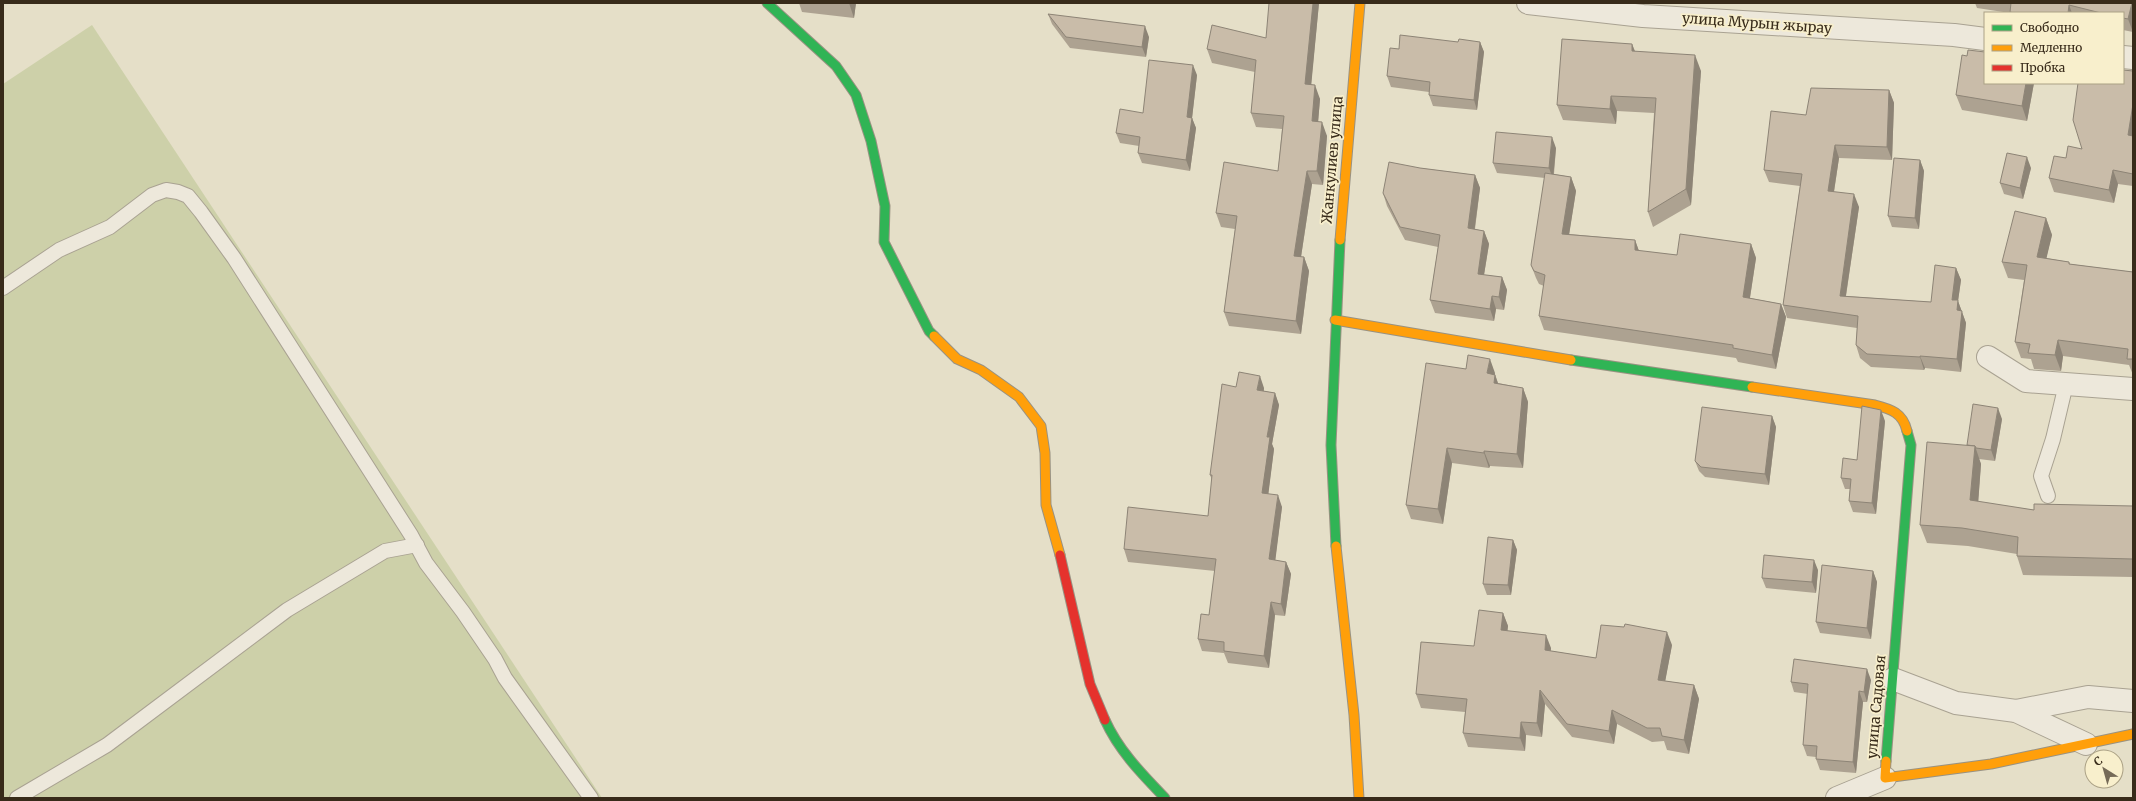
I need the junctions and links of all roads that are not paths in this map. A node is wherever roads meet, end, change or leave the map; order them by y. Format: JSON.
{"nodes":[{"id":1,"x":767,"y":3,"type":"edge"},
{"id":2,"x":1360,"y":3,"type":"edge"},
{"id":3,"x":1528,"y":3,"type":"edge"},
{"id":4,"x":1984,"y":39,"type":"edge"},
{"id":5,"x":3,"y":288,"type":"edge"},
{"id":6,"x":1334,"y":320,"type":"junction"},
{"id":7,"x":1988,"y":357,"type":"dead end"},
{"id":8,"x":2066,"y":384,"type":"junction"},
{"id":9,"x":2133,"y":389,"type":"edge"},
{"id":10,"x":2048,"y":496,"type":"dead end"},
{"id":11,"x":417,"y":545,"type":"junction"},
{"id":12,"x":1893,"y":679,"type":"junction"},
{"id":13,"x":2133,"y":701,"type":"edge"},
{"id":14,"x":2016,"y":710,"type":"junction"},
{"id":15,"x":2133,"y":734,"type":"edge"},
{"id":16,"x":2086,"y":744,"type":"junction"},
{"id":17,"x":1885,"y":778,"type":"junction"},
{"id":18,"x":17,"y":798,"type":"edge"},
{"id":19,"x":591,"y":798,"type":"edge"},
{"id":20,"x":1164,"y":798,"type":"edge"},
{"id":21,"x":1359,"y":798,"type":"edge"},
{"id":22,"x":1837,"y":798,"type":"edge"}],
"edges":[{"from":1,"to":20,"type":"street"},
{"from":2,"to":6,"type":"street","name":"Жанкулиев улица"},
{"from":3,"to":4,"type":"street","name":"улица Мурын жырау"},
{"from":5,"to":11,"type":"lane"},
{"from":6,"to":12,"type":"street","name":"улица Садовая"},
{"from":6,"to":21,"type":"street","name":"Жанкулиев улица"},
{"from":7,"to":8,"type":"street"},
{"from":8,"to":9,"type":"street"},
{"from":8,"to":10,"type":"lane"},
{"from":11,"to":18,"type":"lane"},
{"from":11,"to":19,"type":"lane"},
{"from":12,"to":14,"type":"street"},
{"from":12,"to":17,"type":"street","name":"улица Садовая"},
{"from":13,"to":14,"type":"street"},
{"from":14,"to":16,"type":"street"},
{"from":15,"to":16,"type":"street","name":"улица Садовая"},
{"from":16,"to":17,"type":"street","name":"улица Садовая"},
{"from":17,"to":22,"type":"street"}]}
